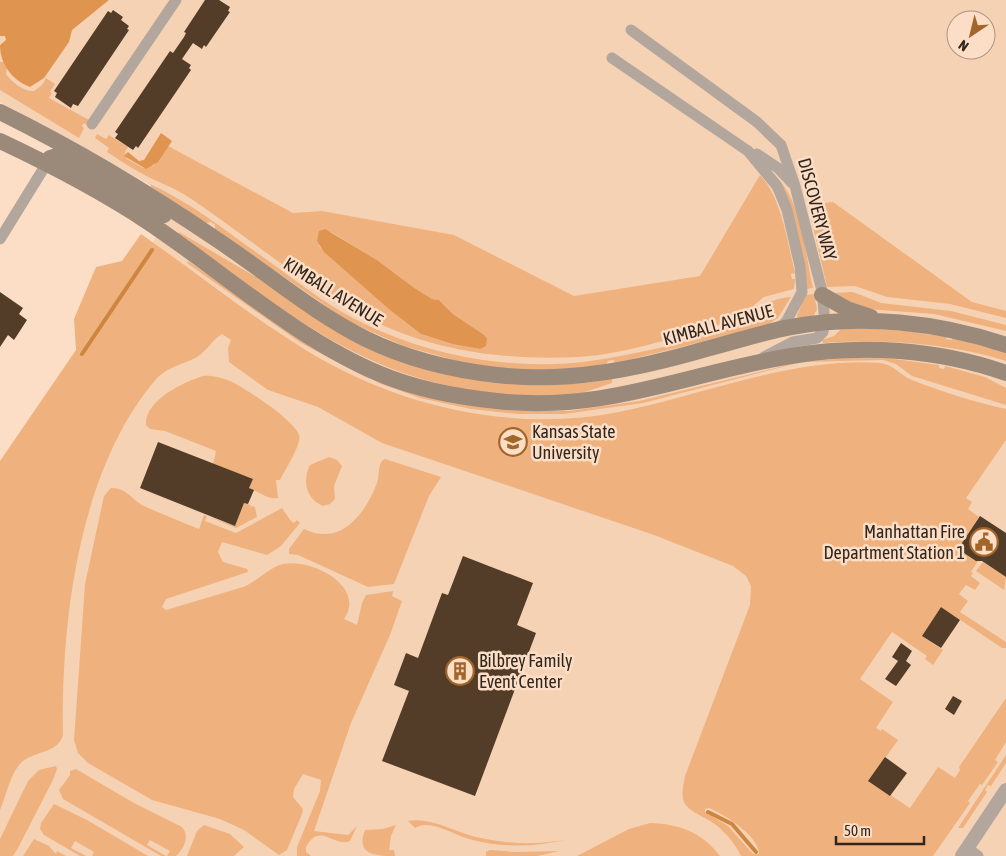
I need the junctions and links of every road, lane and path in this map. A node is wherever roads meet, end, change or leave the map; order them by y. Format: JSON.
{"nodes":[{"id":1,"x":176,"y":0,"type":"edge"},
{"id":2,"x":630,"y":30,"type":"dead end"},
{"id":3,"x":612,"y":58,"type":"dead end"},
{"id":4,"x":0,"y":112,"type":"edge"},
{"id":5,"x":92,"y":124,"type":"dead end"},
{"id":6,"x":0,"y":141,"type":"edge"},
{"id":7,"x":748,"y":151,"type":"junction"},
{"id":8,"x":47,"y":163,"type":"junction"},
{"id":9,"x":795,"y":186,"type":"junction"},
{"id":10,"x":0,"y":238,"type":"edge"},
{"id":11,"x":216,"y":238,"type":"junction"},
{"id":12,"x":822,"y":295,"type":"junction"},
{"id":13,"x":885,"y":321,"type":"junction"},
{"id":14,"x":825,"y":324,"type":"junction"},
{"id":15,"x":772,"y":332,"type":"junction"},
{"id":16,"x":1006,"y":345,"type":"edge"},
{"id":17,"x":752,"y":363,"type":"junction"},
{"id":18,"x":1006,"y":373,"type":"edge"},
{"id":19,"x":1006,"y":790,"type":"edge"},
{"id":20,"x":969,"y":853,"type":"edge"}],
"edges":[{"from":1,"to":5,"type":"street"},
{"from":2,"to":9,"type":"street","name":"DISCOVERY WAY"},
{"from":3,"to":7,"type":"street","name":"DISCOVERY WAY"},
{"from":4,"to":11,"type":"main road","name":"KIMBALL AVENUE"},
{"from":6,"to":8,"type":"main road"},
{"from":7,"to":9,"type":"street"},
{"from":7,"to":15,"type":"street","name":"DISCOVERY WAY"},
{"from":8,"to":10,"type":"street"},
{"from":8,"to":11,"type":"main road"},
{"from":8,"to":17,"type":"main road"},
{"from":9,"to":12,"type":"street","name":"DISCOVERY WAY"},
{"from":11,"to":15,"type":"main road","name":"KIMBALL AVENUE"},
{"from":12,"to":13,"type":"main road"},
{"from":12,"to":14,"type":"street","name":"DISCOVERY WAY"},
{"from":13,"to":14,"type":"main road","name":"KIMBALL AVENUE"},
{"from":13,"to":16,"type":"main road","name":"KIMBALL AVENUE"},
{"from":14,"to":15,"type":"main road","name":"KIMBALL AVENUE"},
{"from":14,"to":17,"type":"street"},
{"from":17,"to":18,"type":"main road"},
{"from":19,"to":20,"type":"street"}]}
